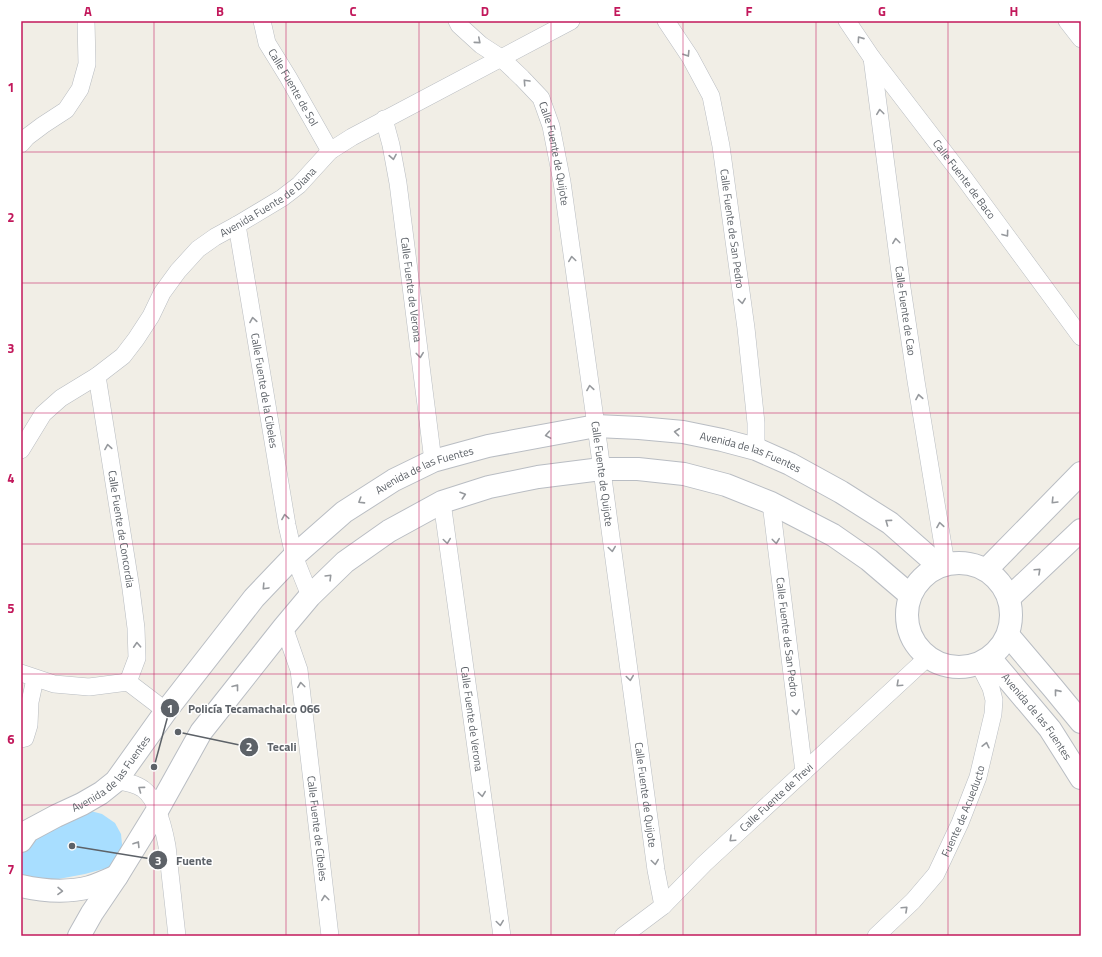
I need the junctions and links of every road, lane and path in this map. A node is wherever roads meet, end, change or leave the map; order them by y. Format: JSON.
{"nodes":[{"id":1,"x":86,"y":21,"type":"edge"},
{"id":2,"x":262,"y":21,"type":"edge"},
{"id":3,"x":457,"y":21,"type":"edge"},
{"id":4,"x":571,"y":21,"type":"edge"},
{"id":5,"x":666,"y":21,"type":"edge"},
{"id":6,"x":847,"y":21,"type":"edge"},
{"id":7,"x":1067,"y":21,"type":"edge"},
{"id":8,"x":1081,"y":39,"type":"edge"},
{"id":9,"x":501,"y":58,"type":"junction"},
{"id":10,"x":872,"y":58,"type":"junction"},
{"id":11,"x":384,"y":119,"type":"junction"},
{"id":12,"x":21,"y":144,"type":"edge"},
{"id":13,"x":330,"y":151,"type":"junction"},
{"id":14,"x":237,"y":225,"type":"junction"},
{"id":15,"x":1081,"y":337,"type":"edge"},
{"id":16,"x":97,"y":376,"type":"junction"},
{"id":17,"x":596,"y":426,"type":"junction"},
{"id":18,"x":756,"y":449,"type":"junction"},
{"id":19,"x":21,"y":450,"type":"edge"},
{"id":20,"x":433,"y":461,"type":"junction"},
{"id":21,"x":601,"y":469,"type":"junction"},
{"id":22,"x":1081,"y":473,"type":"edge"},
{"id":23,"x":442,"y":502,"type":"junction"},
{"id":24,"x":771,"y":503,"type":"junction"},
{"id":25,"x":1081,"y":530,"type":"edge"},
{"id":26,"x":294,"y":556,"type":"junction"},
{"id":27,"x":943,"y":565,"type":"junction"},
{"id":28,"x":986,"y":570,"type":"junction"},
{"id":29,"x":910,"y":595,"type":"junction"},
{"id":30,"x":310,"y":596,"type":"junction"},
{"id":31,"x":1009,"y":598,"type":"junction"},
{"id":32,"x":284,"y":627,"type":"junction"},
{"id":33,"x":1008,"y":635,"type":"junction"},
{"id":34,"x":928,"y":657,"type":"junction"},
{"id":35,"x":985,"y":661,"type":"junction"},
{"id":36,"x":28,"y":676,"type":"edge"},
{"id":37,"x":128,"y":682,"type":"junction"},
{"id":38,"x":166,"y":711,"type":"junction"},
{"id":39,"x":1081,"y":722,"type":"edge"},
{"id":40,"x":21,"y":739,"type":"edge"},
{"id":41,"x":804,"y":772,"type":"junction"},
{"id":42,"x":1081,"y":778,"type":"edge"},
{"id":43,"x":116,"y":781,"type":"junction"},
{"id":44,"x":157,"y":811,"type":"junction"},
{"id":45,"x":23,"y":835,"type":"edge"},
{"id":46,"x":117,"y":876,"type":"junction"},
{"id":47,"x":21,"y":886,"type":"edge"},
{"id":48,"x":663,"y":906,"type":"junction"},
{"id":49,"x":79,"y":936,"type":"edge"},
{"id":50,"x":177,"y":936,"type":"edge"},
{"id":51,"x":330,"y":936,"type":"edge"},
{"id":52,"x":502,"y":936,"type":"edge"},
{"id":53,"x":623,"y":936,"type":"edge"},
{"id":54,"x":876,"y":936,"type":"edge"}],
"edges":[{"from":1,"to":12,"type":"street"},
{"from":2,"to":13,"type":"street","name":"Calle Fuente de Sol"},
{"from":3,"to":9,"type":"street","one_way":true},
{"from":4,"to":9,"type":"street","name":"Avenida Fuente de Diana"},
{"from":5,"to":18,"type":"street","name":"Calle Fuente de San Pedro","one_way":true},
{"from":10,"to":6,"type":"street","name":"Calle Fuente de Baco","one_way":true},
{"from":7,"to":8,"type":"street"},
{"from":9,"to":11,"type":"street","name":"Avenida Fuente de Diana"},
{"from":17,"to":9,"type":"street","name":"Calle Fuente de Quijote","one_way":true},
{"from":10,"to":15,"type":"street","name":"Calle Fuente de Baco","one_way":true},
{"from":27,"to":10,"type":"street","name":"Calle Fuente de Cao","one_way":true},
{"from":11,"to":13,"type":"street","name":"Avenida Fuente de Diana"},
{"from":11,"to":20,"type":"street","name":"Calle Fuente de Verona","one_way":true},
{"from":13,"to":14,"type":"street","name":"Avenida Fuente de Diana"},
{"from":14,"to":16,"type":"street","name":"Avenida Fuente de Diana"},
{"from":26,"to":14,"type":"street","name":"Calle Fuente de la Cibeles","one_way":true},
{"from":16,"to":19,"type":"street","name":"Avenida Fuente de Diana"},
{"from":37,"to":16,"type":"street","name":"Calle Fuente de Concordia","one_way":true},
{"from":18,"to":17,"type":"main road","name":"Avenida de las Fuentes","one_way":true},
{"from":17,"to":20,"type":"main road","name":"Avenida de las Fuentes","one_way":true},
{"from":17,"to":21,"type":"street","name":"Calle Fuente de Quijote"},
{"from":27,"to":18,"type":"main road","name":"Avenida de las Fuentes","one_way":true},
{"from":20,"to":26,"type":"main road","name":"Avenida de las Fuentes","one_way":true},
{"from":23,"to":21,"type":"main road","one_way":true},
{"from":21,"to":24,"type":"main road"},
{"from":21,"to":48,"type":"street","name":"Calle Fuente de Quijote","one_way":true},
{"from":22,"to":28,"type":"main road","one_way":true},
{"from":30,"to":23,"type":"main road","one_way":true},
{"from":23,"to":52,"type":"street","name":"Calle Fuente de Verona","one_way":true},
{"from":24,"to":29,"type":"main road"},
{"from":24,"to":41,"type":"street","name":"Calle Fuente de San Pedro","one_way":true},
{"from":31,"to":25,"type":"main road","one_way":true},
{"from":26,"to":30,"type":"street","name":"Calle Fuente de la Cibeles"},
{"from":26,"to":38,"type":"main road","name":"Avenida de las Fuentes","one_way":true},
{"from":27,"to":28,"type":"main road"},
{"from":27,"to":29,"type":"main road"},
{"from":28,"to":31,"type":"main road"},
{"from":29,"to":34,"type":"main road"},
{"from":30,"to":32,"type":"main road"},
{"from":31,"to":33,"type":"main road"},
{"from":44,"to":32,"type":"main road","one_way":true},
{"from":51,"to":32,"type":"street","name":"Calle Fuente de Cibeles","one_way":true},
{"from":33,"to":35,"type":"main road"},
{"from":39,"to":33,"type":"main road","one_way":true},
{"from":34,"to":35,"type":"main road"},
{"from":34,"to":41,"type":"street","name":"Calle Fuente de Trevi","one_way":true},
{"from":35,"to":42,"type":"main road","name":"Avenida de las Fuentes"},
{"from":54,"to":35,"type":"street","name":"Fuente de Acueducto","one_way":true},
{"from":36,"to":37,"type":"street"},
{"from":36,"to":40,"type":"street"},
{"from":37,"to":38,"type":"street"},
{"from":38,"to":43,"type":"main road","name":"Avenida de las Fuentes"},
{"from":41,"to":48,"type":"street","name":"Calle Fuente de Trevi","one_way":true},
{"from":44,"to":43,"type":"street","one_way":true},
{"from":43,"to":45,"type":"main road","name":"Avenida de las Fuentes"},
{"from":46,"to":44,"type":"main road","one_way":true},
{"from":44,"to":50,"type":"street"},
{"from":47,"to":46,"type":"main road","one_way":true},
{"from":46,"to":49,"type":"main road"},
{"from":48,"to":53,"type":"street","name":"Calle Fuente de Trevi"}]}
